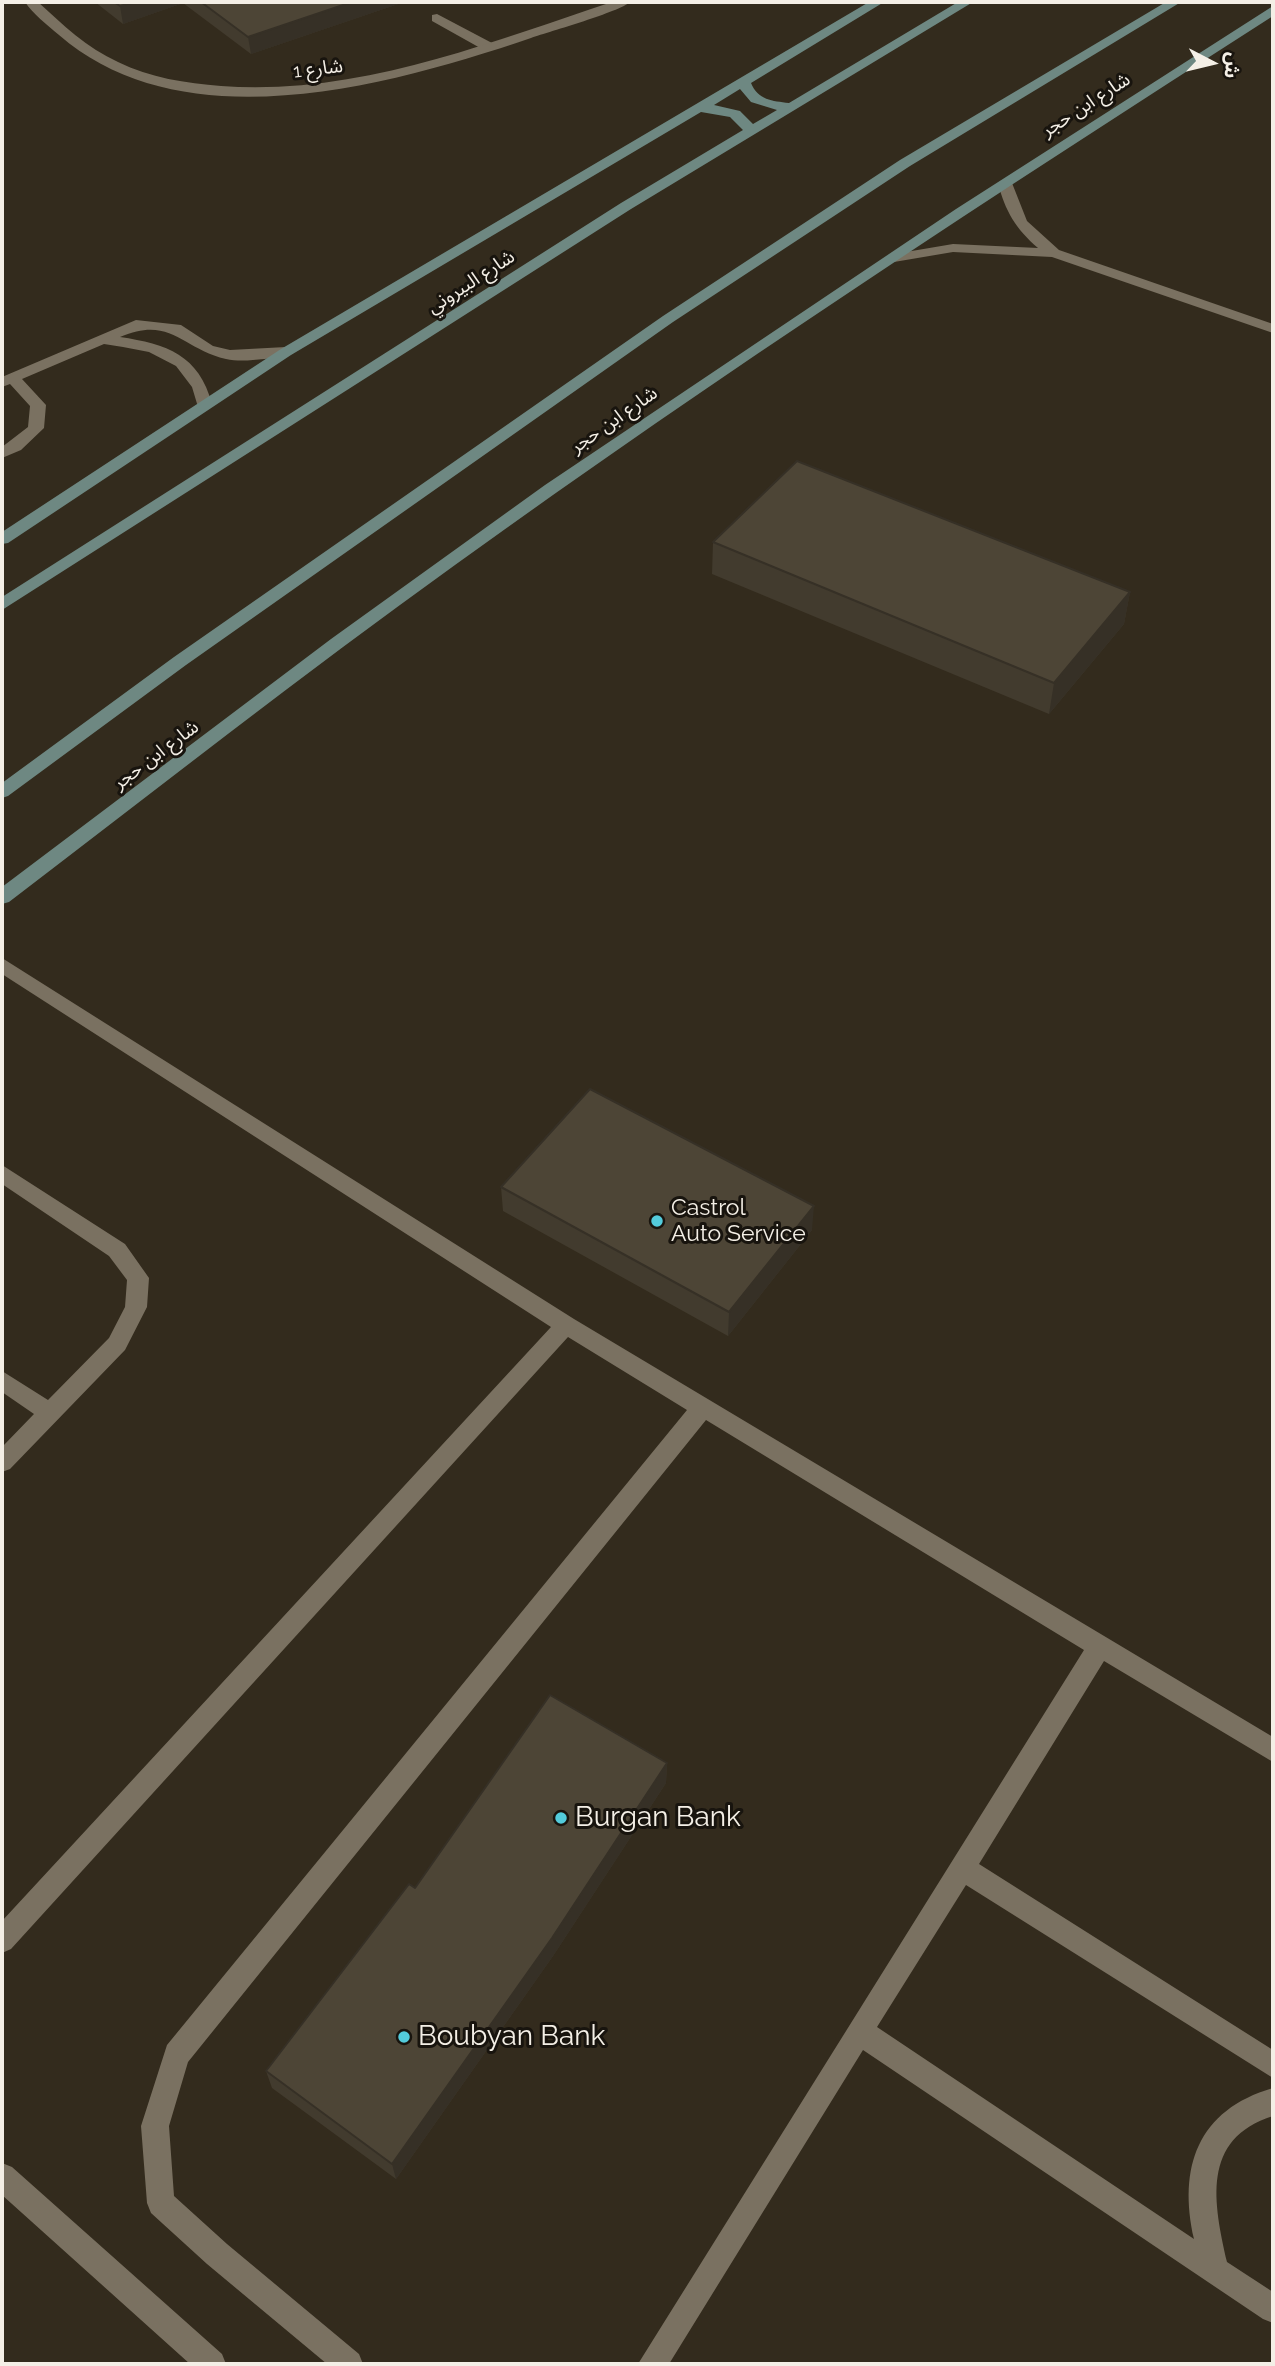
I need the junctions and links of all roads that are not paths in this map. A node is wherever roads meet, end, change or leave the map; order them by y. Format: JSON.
{"nodes":[{"id":1,"x":31,"y":2,"type":"edge"},
{"id":2,"x":624,"y":2,"type":"edge"},
{"id":3,"x":878,"y":2,"type":"edge"},
{"id":4,"x":967,"y":2,"type":"edge"},
{"id":5,"x":1175,"y":2,"type":"edge"},
{"id":6,"x":1273,"y":10,"type":"edge"},
{"id":7,"x":437,"y":18,"type":"dead end"},
{"id":8,"x":487,"y":46,"type":"junction"},
{"id":9,"x":743,"y":80,"type":"junction"},
{"id":10,"x":791,"y":107,"type":"junction"},
{"id":11,"x":696,"y":108,"type":"junction"},
{"id":12,"x":751,"y":131,"type":"junction"},
{"id":13,"x":1005,"y":183,"type":"junction"},
{"id":14,"x":1054,"y":253,"type":"junction"},
{"id":15,"x":894,"y":258,"type":"junction"},
{"id":16,"x":1273,"y":329,"type":"edge"},
{"id":17,"x":103,"y":340,"type":"junction"},
{"id":18,"x":286,"y":352,"type":"junction"},
{"id":19,"x":7,"y":380,"type":"edge"},
{"id":20,"x":204,"y":404,"type":"junction"},
{"id":21,"x":2,"y":453,"type":"edge"},
{"id":22,"x":2,"y":539,"type":"edge"},
{"id":23,"x":2,"y":605,"type":"edge"},
{"id":24,"x":2,"y":792,"type":"edge"},
{"id":25,"x":2,"y":897,"type":"edge"},
{"id":26,"x":2,"y":965,"type":"edge"},
{"id":27,"x":2,"y":1173,"type":"edge"},
{"id":28,"x":566,"y":1325,"type":"junction"},
{"id":29,"x":2,"y":1380,"type":"edge"},
{"id":30,"x":703,"y":1407,"type":"junction"},
{"id":31,"x":51,"y":1414,"type":"junction"},
{"id":32,"x":2,"y":1462,"type":"edge"},
{"id":33,"x":1100,"y":1646,"type":"junction"},
{"id":34,"x":1273,"y":1750,"type":"edge"},
{"id":35,"x":961,"y":1867,"type":"junction"},
{"id":36,"x":2,"y":1940,"type":"edge"},
{"id":37,"x":859,"y":2031,"type":"junction"},
{"id":38,"x":1273,"y":2065,"type":"edge"},
{"id":39,"x":1273,"y":2102,"type":"edge"},
{"id":40,"x":2,"y":2177,"type":"edge"},
{"id":41,"x":1215,"y":2270,"type":"junction"},
{"id":42,"x":1273,"y":2308,"type":"edge"},
{"id":43,"x":212,"y":2364,"type":"edge"},
{"id":44,"x":349,"y":2364,"type":"edge"},
{"id":45,"x":652,"y":2364,"type":"edge"}],
"edges":[{"from":1,"to":8,"type":"street","name":"شارع 1"},
{"from":2,"to":8,"type":"street","name":"شارع 1"},
{"from":3,"to":9,"type":"main road","name":"شارع البيروني"},
{"from":4,"to":10,"type":"main road","name":"شارع البيروني"},
{"from":5,"to":24,"type":"main road","name":"شارع ابن حجر"},
{"from":6,"to":13,"type":"main road","name":"شارع ابن حجر"},
{"from":7,"to":8,"type":"street"},
{"from":9,"to":10,"type":"main road"},
{"from":9,"to":11,"type":"main road","name":"شارع البيروني"},
{"from":10,"to":12,"type":"main road","name":"شارع البيروني"},
{"from":11,"to":12,"type":"main road"},
{"from":11,"to":18,"type":"main road","name":"شارع البيروني"},
{"from":12,"to":23,"type":"main road","name":"شارع البيروني"},
{"from":13,"to":14,"type":"street"},
{"from":13,"to":15,"type":"main road","name":"شارع ابن حجر"},
{"from":14,"to":15,"type":"street"},
{"from":14,"to":16,"type":"street"},
{"from":15,"to":25,"type":"main road","name":"شارع ابن حجر"},
{"from":17,"to":18,"type":"street"},
{"from":17,"to":19,"type":"street"},
{"from":17,"to":20,"type":"street"},
{"from":18,"to":20,"type":"main road","name":"شارع البيروني"},
{"from":19,"to":21,"type":"street"},
{"from":20,"to":22,"type":"main road","name":"شارع البيروني"},
{"from":26,"to":28,"type":"street"},
{"from":27,"to":31,"type":"street"},
{"from":28,"to":30,"type":"street"},
{"from":28,"to":36,"type":"street"},
{"from":29,"to":31,"type":"street"},
{"from":30,"to":33,"type":"street"},
{"from":30,"to":44,"type":"street"},
{"from":31,"to":32,"type":"street"},
{"from":33,"to":34,"type":"street"},
{"from":33,"to":35,"type":"street"},
{"from":35,"to":37,"type":"street"},
{"from":35,"to":38,"type":"street"},
{"from":37,"to":41,"type":"street"},
{"from":37,"to":45,"type":"street"},
{"from":39,"to":41,"type":"street"},
{"from":40,"to":43,"type":"street"},
{"from":41,"to":42,"type":"street"}]}
